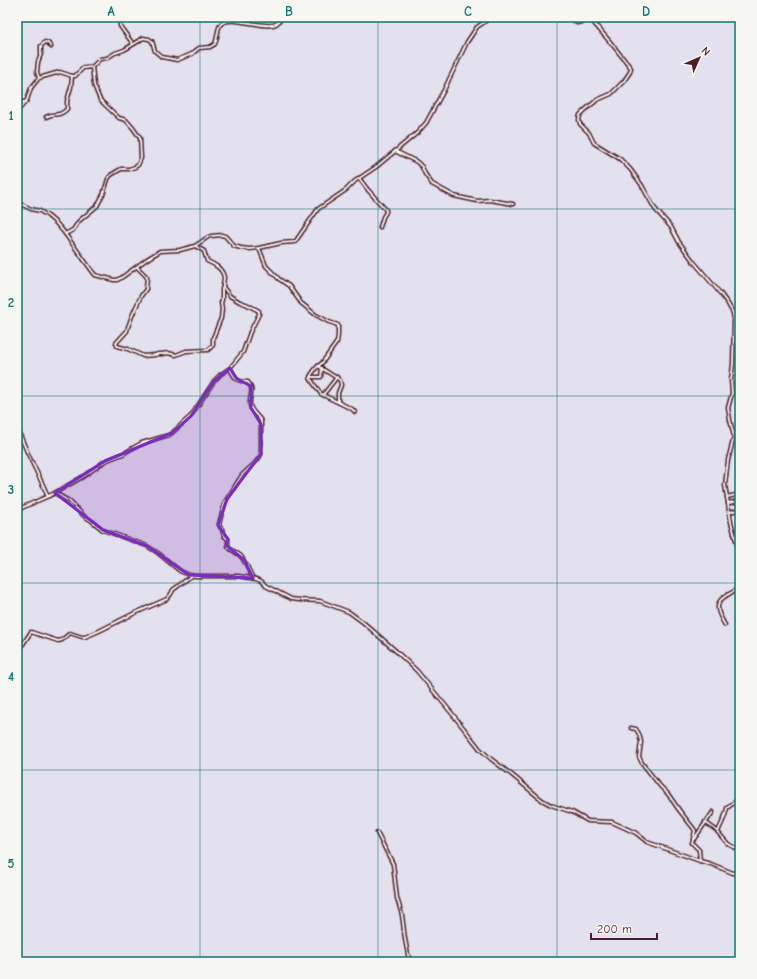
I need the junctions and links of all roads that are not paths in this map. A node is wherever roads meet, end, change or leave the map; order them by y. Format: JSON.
{"nodes":[{"id":1,"x":123,"y":17,"type":"edge"},
{"id":2,"x":283,"y":17,"type":"edge"},
{"id":3,"x":490,"y":17,"type":"edge"},
{"id":4,"x":569,"y":17,"type":"edge"},
{"id":5,"x":133,"y":44,"type":"junction"},
{"id":6,"x":51,"y":47,"type":"dead end"},
{"id":7,"x":92,"y":67,"type":"junction"},
{"id":8,"x":72,"y":76,"type":"junction"},
{"id":9,"x":39,"y":78,"type":"junction"},
{"id":10,"x":17,"y":102,"type":"edge"},
{"id":11,"x":26,"y":102,"type":"junction"},
{"id":12,"x":17,"y":112,"type":"edge"},
{"id":13,"x":46,"y":116,"type":"dead end"},
{"id":14,"x":395,"y":151,"type":"junction"},
{"id":15,"x":360,"y":178,"type":"junction"},
{"id":16,"x":17,"y":202,"type":"edge"},
{"id":17,"x":513,"y":204,"type":"dead end"},
{"id":18,"x":380,"y":227,"type":"dead end"},
{"id":19,"x":65,"y":234,"type":"junction"},
{"id":20,"x":194,"y":246,"type":"junction"},
{"id":21,"x":259,"y":248,"type":"junction"},
{"id":22,"x":136,"y":267,"type":"junction"},
{"id":23,"x":223,"y":287,"type":"junction"},
{"id":24,"x":318,"y":366,"type":"junction"},
{"id":25,"x":230,"y":368,"type":"junction"},
{"id":26,"x":322,"y":368,"type":"junction"},
{"id":27,"x":310,"y":377,"type":"junction"},
{"id":28,"x":337,"y":377,"type":"junction"},
{"id":29,"x":323,"y":396,"type":"junction"},
{"id":30,"x":338,"y":402,"type":"junction"},
{"id":31,"x":355,"y":412,"type":"dead end"},
{"id":32,"x":17,"y":428,"type":"edge"},
{"id":33,"x":55,"y":493,"type":"junction"},
{"id":34,"x":740,"y":494,"type":"edge"},
{"id":35,"x":50,"y":496,"type":"junction"},
{"id":36,"x":727,"y":496,"type":"junction"},
{"id":37,"x":740,"y":501,"type":"edge"},
{"id":38,"x":728,"y":503,"type":"junction"},
{"id":39,"x":740,"y":509,"type":"edge"},
{"id":40,"x":17,"y":510,"type":"edge"},
{"id":41,"x":730,"y":512,"type":"junction"},
{"id":42,"x":740,"y":555,"type":"edge"},
{"id":43,"x":191,"y":576,"type":"junction"},
{"id":44,"x":253,"y":578,"type":"junction"},
{"id":45,"x":740,"y":588,"type":"edge"},
{"id":46,"x":725,"y":625,"type":"dead end"},
{"id":47,"x":17,"y":653,"type":"edge"},
{"id":48,"x":631,"y":728,"type":"dead end"},
{"id":49,"x":740,"y":798,"type":"edge"},
{"id":50,"x":713,"y":812,"type":"dead end"},
{"id":51,"x":706,"y":822,"type":"junction"},
{"id":52,"x":718,"y":832,"type":"junction"},
{"id":53,"x":377,"y":833,"type":"dead end"},
{"id":54,"x":692,"y":841,"type":"junction"},
{"id":55,"x":740,"y":851,"type":"edge"},
{"id":56,"x":700,"y":861,"type":"junction"},
{"id":57,"x":740,"y":874,"type":"edge"},
{"id":58,"x":411,"y":962,"type":"edge"}],
"edges":[{"from":1,"to":5,"type":"street"},
{"from":2,"to":5,"type":"street"},
{"from":3,"to":14,"type":"street"},
{"from":4,"to":36,"type":"street"},
{"from":5,"to":7,"type":"street"},
{"from":6,"to":9,"type":"street"},
{"from":7,"to":8,"type":"street"},
{"from":7,"to":19,"type":"street"},
{"from":8,"to":9,"type":"street"},
{"from":8,"to":13,"type":"street"},
{"from":9,"to":11,"type":"street"},
{"from":10,"to":11,"type":"street"},
{"from":11,"to":12,"type":"street"},
{"from":14,"to":15,"type":"street"},
{"from":14,"to":17,"type":"street"},
{"from":15,"to":18,"type":"street"},
{"from":15,"to":21,"type":"street"},
{"from":16,"to":19,"type":"street"},
{"from":19,"to":22,"type":"street"},
{"from":20,"to":21,"type":"street"},
{"from":20,"to":22,"type":"street"},
{"from":20,"to":23,"type":"street"},
{"from":21,"to":24,"type":"street"},
{"from":22,"to":23,"type":"street"},
{"from":23,"to":25,"type":"street"},
{"from":24,"to":26,"type":"street"},
{"from":24,"to":27,"type":"street"},
{"from":25,"to":33,"type":"street"},
{"from":25,"to":44,"type":"street"},
{"from":26,"to":27,"type":"street"},
{"from":26,"to":28,"type":"street"},
{"from":27,"to":29,"type":"street"},
{"from":28,"to":29,"type":"street"},
{"from":28,"to":30,"type":"street"},
{"from":29,"to":30,"type":"street"},
{"from":30,"to":31,"type":"street"},
{"from":32,"to":35,"type":"street"},
{"from":33,"to":35,"type":"street"},
{"from":33,"to":43,"type":"street"},
{"from":34,"to":36,"type":"street"},
{"from":35,"to":40,"type":"street"},
{"from":36,"to":38,"type":"street"},
{"from":37,"to":38,"type":"street"},
{"from":38,"to":41,"type":"street"},
{"from":39,"to":41,"type":"street"},
{"from":41,"to":42,"type":"street"},
{"from":43,"to":44,"type":"street"},
{"from":43,"to":47,"type":"street"},
{"from":44,"to":56,"type":"street"},
{"from":45,"to":46,"type":"street"},
{"from":48,"to":54,"type":"street"},
{"from":49,"to":52,"type":"street"},
{"from":50,"to":51,"type":"street"},
{"from":51,"to":52,"type":"street"},
{"from":51,"to":54,"type":"street"},
{"from":52,"to":55,"type":"street"},
{"from":53,"to":58,"type":"street"},
{"from":54,"to":56,"type":"street"},
{"from":56,"to":57,"type":"street"}]}
